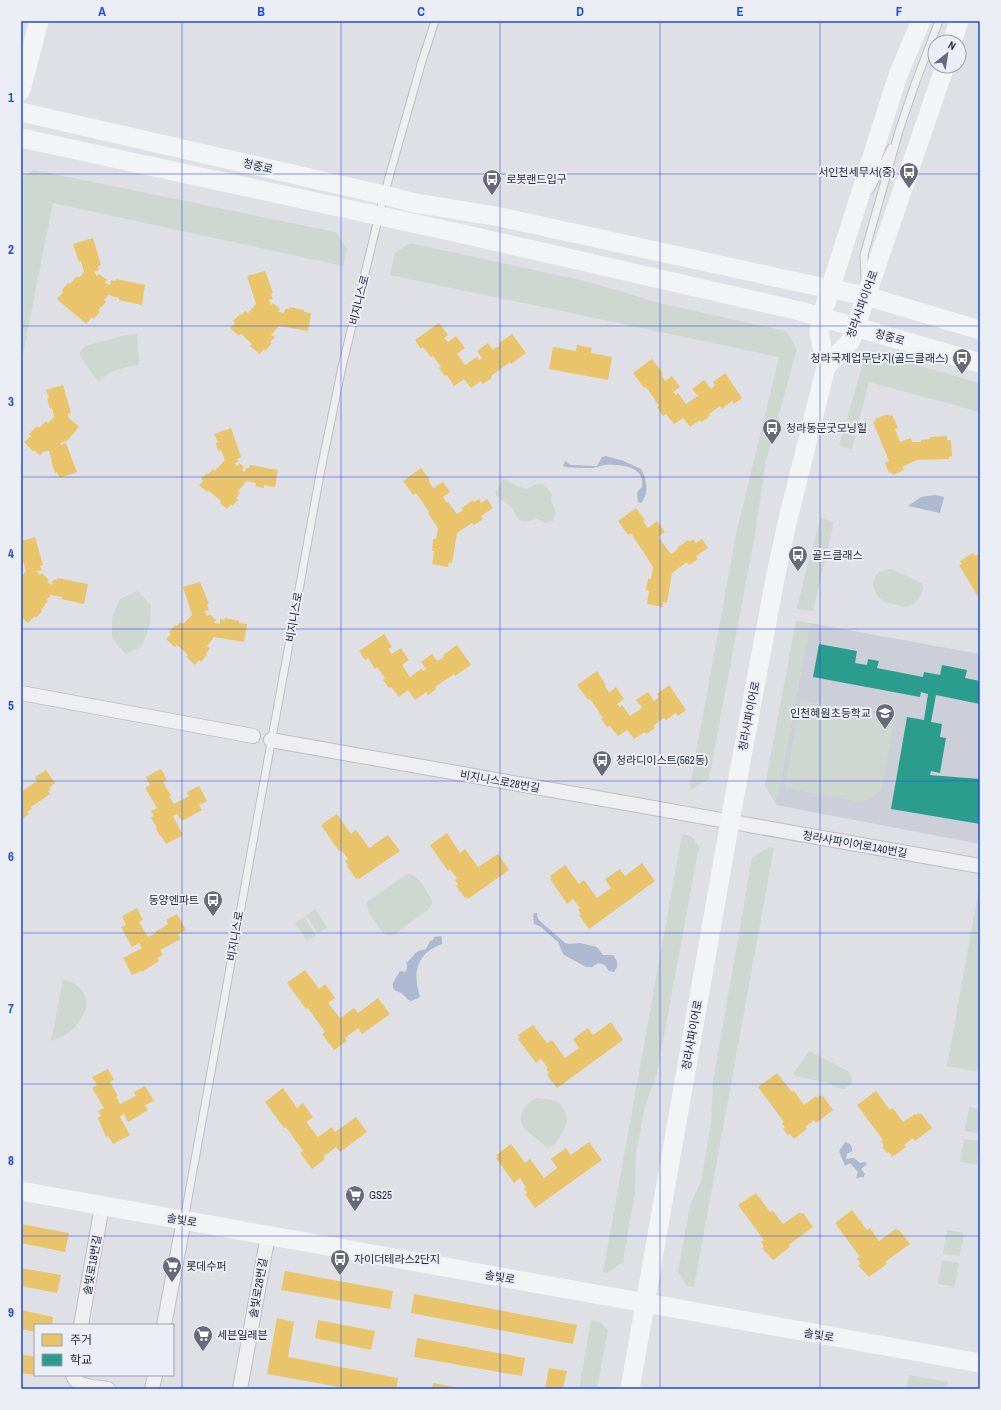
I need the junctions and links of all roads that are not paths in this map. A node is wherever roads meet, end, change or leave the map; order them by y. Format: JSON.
{"nodes":[{"id":1,"x":435,"y":21,"type":"edge"},
{"id":2,"x":921,"y":21,"type":"edge"},
{"id":3,"x":939,"y":21,"type":"edge"},
{"id":4,"x":959,"y":21,"type":"edge"},
{"id":5,"x":38,"y":24,"type":"edge"},
{"id":6,"x":955,"y":34,"type":"edge"},
{"id":7,"x":21,"y":38,"type":"edge"},
{"id":8,"x":942,"y":74,"type":"edge"},
{"id":9,"x":21,"y":90,"type":"edge"},
{"id":10,"x":21,"y":112,"type":"edge"},
{"id":11,"x":899,"y":131,"type":"junction"},
{"id":12,"x":21,"y":138,"type":"edge"},
{"id":13,"x":384,"y":195,"type":"junction"},
{"id":14,"x":380,"y":216,"type":"junction"},
{"id":15,"x":846,"y":238,"type":"junction"},
{"id":16,"x":831,"y":288,"type":"junction"},
{"id":17,"x":866,"y":296,"type":"junction"},
{"id":18,"x":821,"y":318,"type":"junction"},
{"id":19,"x":855,"y":328,"type":"junction"},
{"id":20,"x":980,"y":330,"type":"edge"},
{"id":21,"x":980,"y":363,"type":"edge"},
{"id":22,"x":826,"y":367,"type":"junction"},
{"id":23,"x":21,"y":693,"type":"edge"},
{"id":24,"x":253,"y":736,"type":"dead end"},
{"id":25,"x":271,"y":740,"type":"junction"},
{"id":26,"x":730,"y":821,"type":"junction"},
{"id":27,"x":980,"y":866,"type":"edge"},
{"id":28,"x":21,"y":1191,"type":"edge"},
{"id":29,"x":102,"y":1206,"type":"junction"},
{"id":30,"x":184,"y":1220,"type":"junction"},
{"id":31,"x":268,"y":1235,"type":"junction"},
{"id":32,"x":645,"y":1304,"type":"junction"},
{"id":33,"x":81,"y":1324,"type":"edge"},
{"id":34,"x":164,"y":1324,"type":"edge"},
{"id":35,"x":980,"y":1363,"type":"edge"},
{"id":36,"x":72,"y":1376,"type":"edge"},
{"id":37,"x":155,"y":1376,"type":"edge"},
{"id":38,"x":108,"y":1389,"type":"edge"},
{"id":39,"x":152,"y":1389,"type":"edge"},
{"id":40,"x":240,"y":1389,"type":"edge"},
{"id":41,"x":630,"y":1389,"type":"edge"}],
"edges":[{"from":1,"to":13,"type":"lane","name":"비지니스로"},
{"from":2,"to":15,"type":"main road"},
{"from":3,"to":11,"type":"lane"},
{"from":4,"to":6,"type":"main road"},
{"from":5,"to":7,"type":"main road"},
{"from":5,"to":9,"type":"main road"},
{"from":8,"to":17,"type":"main road","name":"청라사파이어로"},
{"from":10,"to":13,"type":"main road","name":"청중로"},
{"from":11,"to":15,"type":"lane"},
{"from":11,"to":17,"type":"lane"},
{"from":12,"to":14,"type":"main road","name":"청중로"},
{"from":13,"to":14,"type":"lane","name":"비지니스로"},
{"from":13,"to":16,"type":"main road","name":"청중로"},
{"from":14,"to":18,"type":"main road","name":"청중로"},
{"from":14,"to":25,"type":"lane","name":"비지니스로"},
{"from":15,"to":16,"type":"main road"},
{"from":16,"to":17,"type":"main road"},
{"from":16,"to":18,"type":"main road"},
{"from":17,"to":19,"type":"main road","name":"청라사파이어로"},
{"from":17,"to":20,"type":"main road"},
{"from":18,"to":19,"type":"main road","name":"청중로"},
{"from":18,"to":22,"type":"main road"},
{"from":19,"to":21,"type":"main road","name":"청중로"},
{"from":19,"to":22,"type":"main road","name":"청라사파이어로"},
{"from":22,"to":26,"type":"main road","name":"청라사파이어로"},
{"from":23,"to":24,"type":"street"},
{"from":25,"to":26,"type":"street","name":"비지니스로28번길"},
{"from":25,"to":30,"type":"lane","name":"비지니스로"},
{"from":26,"to":27,"type":"street","name":"청라사파이어로140번길"},
{"from":26,"to":32,"type":"main road","name":"청라사파이어로"},
{"from":28,"to":29,"type":"main road","name":"솔빛로"},
{"from":29,"to":30,"type":"main road","name":"솔빛로"},
{"from":29,"to":33,"type":"street","name":"솔빛로18번길"},
{"from":30,"to":31,"type":"main road","name":"솔빛로"},
{"from":30,"to":34,"type":"street"},
{"from":31,"to":32,"type":"main road","name":"솔빛로"},
{"from":31,"to":40,"type":"street","name":"솔빛로28번길"},
{"from":32,"to":35,"type":"main road","name":"솔빛로"},
{"from":32,"to":41,"type":"main road","name":"청라사파이어로"},
{"from":36,"to":38,"type":"street"},
{"from":37,"to":39,"type":"street"}]}
